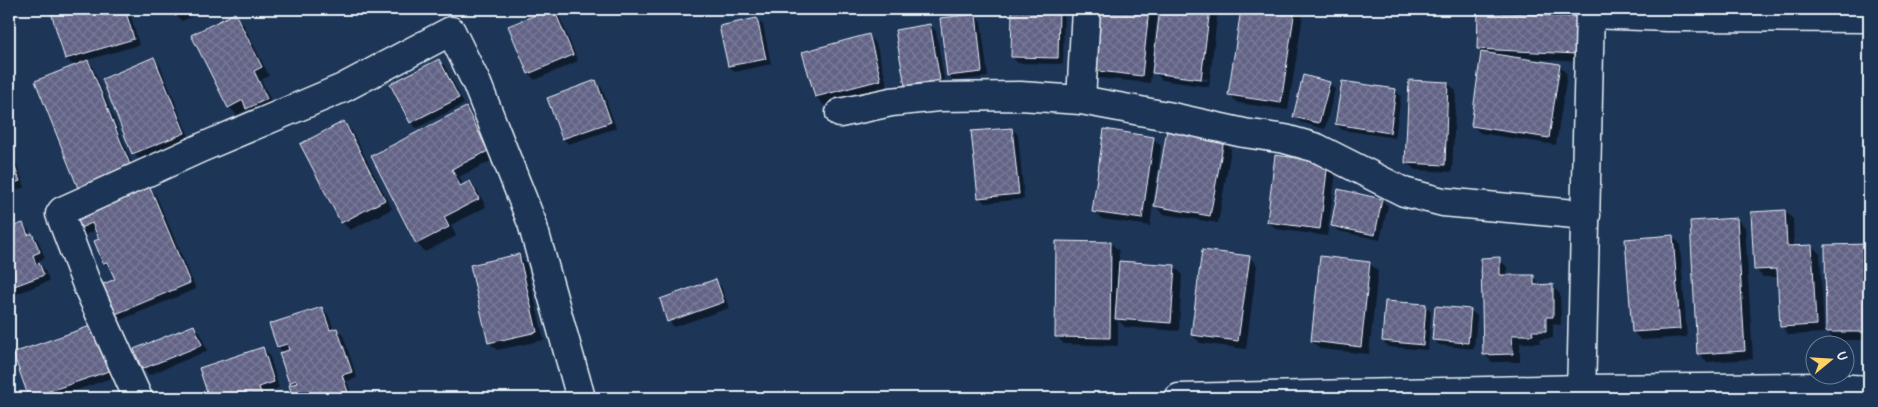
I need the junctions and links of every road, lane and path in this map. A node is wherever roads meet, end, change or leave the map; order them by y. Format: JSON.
{"nodes":[{"id":1,"x":1086,"y":9,"type":"edge"},
{"id":2,"x":1590,"y":11,"type":"edge"},
{"id":3,"x":1869,"y":18,"type":"edge"},
{"id":4,"x":446,"y":20,"type":"edge"},
{"id":5,"x":1080,"y":100,"type":"junction"},
{"id":6,"x":840,"y":113,"type":"dead end"},
{"id":7,"x":1586,"y":215,"type":"junction"},
{"id":8,"x":1869,"y":390,"type":"edge"},
{"id":9,"x":1582,"y":394,"type":"edge"},
{"id":10,"x":138,"y":398,"type":"edge"},
{"id":11,"x":581,"y":398,"type":"edge"},
{"id":12,"x":1179,"y":398,"type":"edge"}],
"edges":[{"from":1,"to":5,"type":"street"},
{"from":2,"to":3,"type":"street"},
{"from":2,"to":7,"type":"street"},
{"from":4,"to":10,"type":"street"},
{"from":4,"to":11,"type":"street"},
{"from":5,"to":6,"type":"street"},
{"from":5,"to":7,"type":"street"},
{"from":7,"to":9,"type":"street"},
{"from":8,"to":9,"type":"street"},
{"from":9,"to":12,"type":"street"}]}
